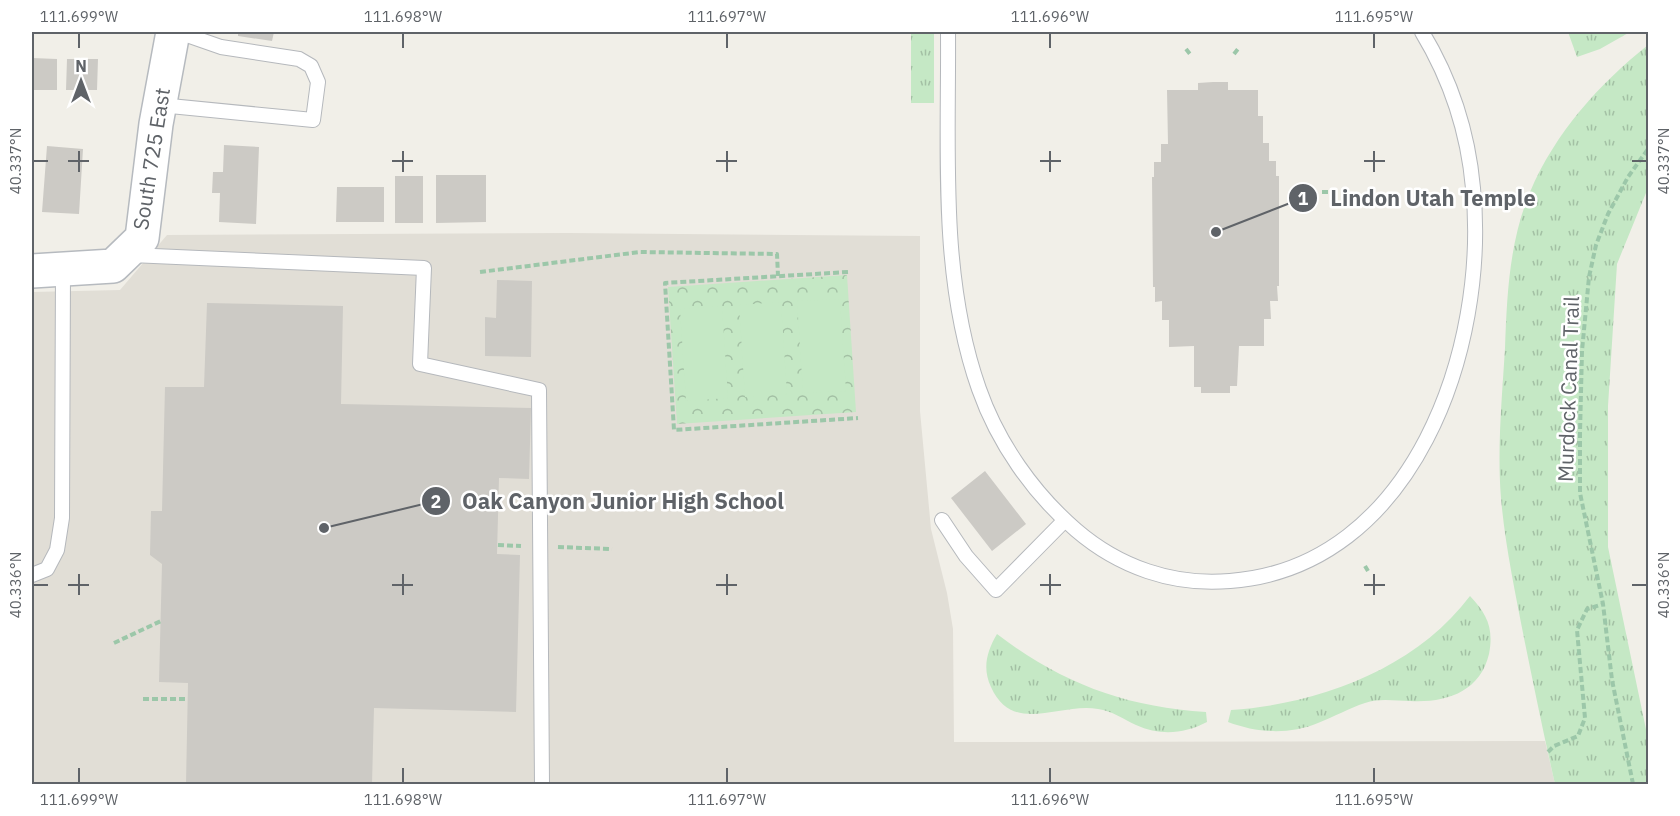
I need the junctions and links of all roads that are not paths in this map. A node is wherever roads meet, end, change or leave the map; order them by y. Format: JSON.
{"nodes":[{"id":1,"x":173,"y":32,"type":"edge"},
{"id":2,"x":178,"y":32,"type":"edge"},
{"id":3,"x":948,"y":32,"type":"edge"},
{"id":4,"x":1422,"y":32,"type":"edge"},
{"id":5,"x":160,"y":105,"type":"junction"},
{"id":6,"x":126,"y":255,"type":"junction"},
{"id":7,"x":47,"y":271,"type":"edge"},
{"id":8,"x":942,"y":520,"type":"dead end"},
{"id":9,"x":1065,"y":520,"type":"junction"},
{"id":10,"x":32,"y":575,"type":"edge"},
{"id":11,"x":542,"y":784,"type":"edge"}],
"edges":[{"from":1,"to":5,"type":"street","name":"South 725 East"},
{"from":2,"to":5,"type":"lane"},
{"from":3,"to":9,"type":"lane"},
{"from":4,"to":9,"type":"lane"},
{"from":5,"to":6,"type":"street","name":"South 725 East"},
{"from":6,"to":7,"type":"street","name":"South 725 East"},
{"from":6,"to":11,"type":"lane"},
{"from":7,"to":10,"type":"lane"},
{"from":8,"to":9,"type":"lane"}]}
